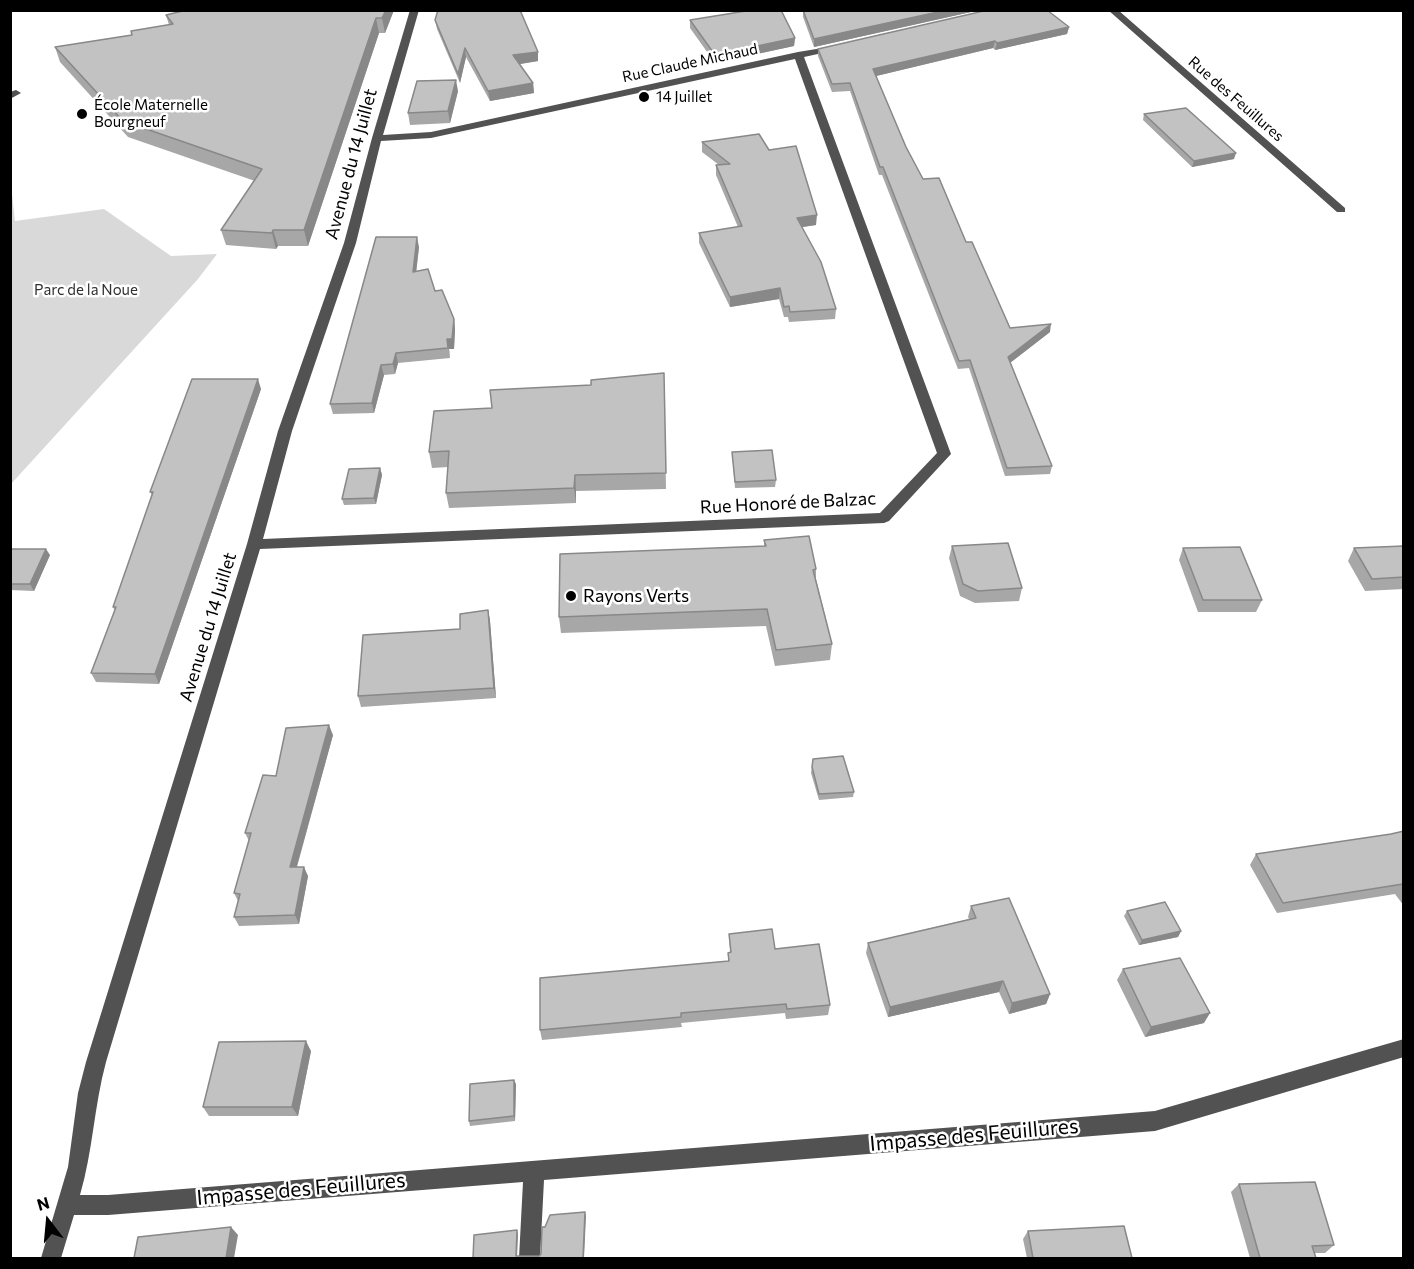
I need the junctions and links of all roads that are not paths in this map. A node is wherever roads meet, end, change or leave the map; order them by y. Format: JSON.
{"nodes":[{"id":1,"x":415,"y":10,"type":"edge"},
{"id":2,"x":1112,"y":10,"type":"edge"},
{"id":3,"x":853,"y":43,"type":"edge"},
{"id":4,"x":798,"y":55,"type":"junction"},
{"id":5,"x":377,"y":138,"type":"junction"},
{"id":6,"x":1341,"y":210,"type":"dead end"},
{"id":7,"x":254,"y":544,"type":"junction"},
{"id":8,"x":1404,"y":1048,"type":"edge"},
{"id":9,"x":534,"y":1170,"type":"junction"},
{"id":10,"x":68,"y":1205,"type":"junction"},
{"id":11,"x":51,"y":1258,"type":"edge"},
{"id":12,"x":530,"y":1258,"type":"edge"}],
"edges":[{"from":1,"to":5,"type":"street","name":"Avenue du 14 Juillet"},
{"from":2,"to":6,"type":"street","name":"Rue des Feuillures"},
{"from":3,"to":4,"type":"street","name":"Rue Claude Michaud"},
{"from":4,"to":5,"type":"street","name":"Rue Claude Michaud"},
{"from":4,"to":7,"type":"street","name":"Rue Honoré de Balzac"},
{"from":5,"to":7,"type":"street","name":"Avenue du 14 Juillet"},
{"from":7,"to":10,"type":"street","name":"Avenue du 14 Juillet"},
{"from":8,"to":9,"type":"street","name":"Impasse des Feuillures"},
{"from":9,"to":10,"type":"street","name":"Impasse des Feuillures"},
{"from":9,"to":12,"type":"street"},
{"from":10,"to":11,"type":"street","name":"Avenue du 14 Juillet"}]}
